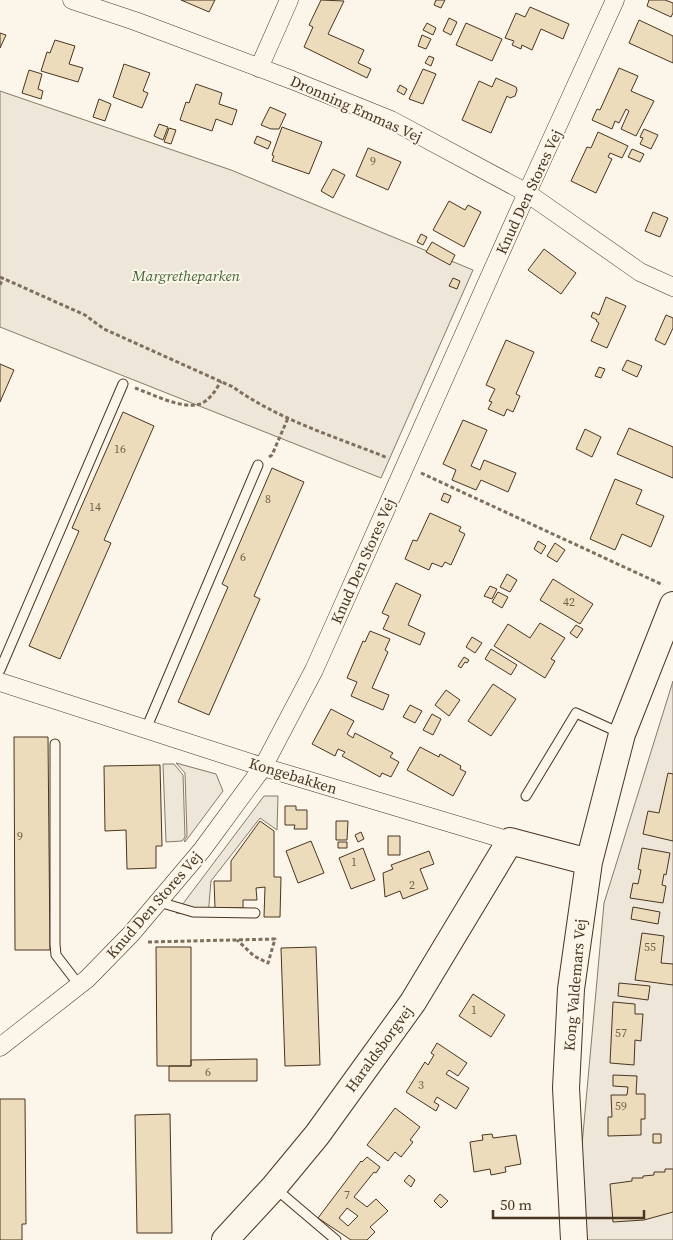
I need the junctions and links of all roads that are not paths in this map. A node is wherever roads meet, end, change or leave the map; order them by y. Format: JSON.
{"nodes":[{"id":1,"x":72,"y":0,"type":"edge"},
{"id":2,"x":289,"y":0,"type":"edge"},
{"id":3,"x":615,"y":0,"type":"edge"},
{"id":4,"x":259,"y":68,"type":"junction"},
{"id":5,"x":527,"y":193,"type":"junction"},
{"id":6,"x":673,"y":287,"type":"edge"},
{"id":7,"x":123,"y":384,"type":"road end"},
{"id":8,"x":258,"y":465,"type":"road end"},
{"id":9,"x":669,"y":595,"type":"edge"},
{"id":10,"x":0,"y":670,"type":"edge"},
{"id":11,"x":0,"y":682,"type":"edge"},
{"id":12,"x":146,"y":729,"type":"junction"},
{"id":13,"x":622,"y":734,"type":"junction"},
{"id":14,"x":56,"y":744,"type":"dead end"},
{"id":15,"x":263,"y":767,"type":"junction"},
{"id":16,"x":526,"y":796,"type":"dead end"},
{"id":17,"x":510,"y":841,"type":"junction"},
{"id":18,"x":589,"y":862,"type":"junction"},
{"id":19,"x":159,"y":902,"type":"junction"},
{"id":20,"x":256,"y":913,"type":"dead end"},
{"id":21,"x":79,"y":985,"type":"junction"},
{"id":22,"x":0,"y":1047,"type":"edge"},
{"id":23,"x":274,"y":1187,"type":"junction"},
{"id":24,"x":225,"y":1240,"type":"edge"},
{"id":25,"x":336,"y":1240,"type":"edge"},
{"id":26,"x":574,"y":1240,"type":"edge"}],
"edges":[{"from":1,"to":4,"type":"street","name":"Dronning Emmas Vej"},
{"from":2,"to":4,"type":"street"},
{"from":3,"to":5,"type":"street","name":"Knud Den Stores Vej"},
{"from":4,"to":5,"type":"street","name":"Dronning Emmas Vej"},
{"from":5,"to":6,"type":"street","name":"Dronning Emmas Vej"},
{"from":5,"to":15,"type":"street","name":"Knud Den Stores Vej"},
{"from":7,"to":10,"type":"lane"},
{"from":8,"to":12,"type":"lane"},
{"from":9,"to":13,"type":"main road","name":"Kong Valdemars Vej"},
{"from":11,"to":12,"type":"street","name":"Kongebakken"},
{"from":12,"to":15,"type":"street","name":"Kongebakken"},
{"from":13,"to":16,"type":"lane"},
{"from":13,"to":18,"type":"main road","name":"Kong Valdemars Vej"},
{"from":14,"to":21,"type":"lane"},
{"from":15,"to":17,"type":"street","name":"Kongebakken"},
{"from":15,"to":19,"type":"street","name":"Knud Den Stores Vej"},
{"from":17,"to":18,"type":"main road","name":"Kongebakken"},
{"from":17,"to":23,"type":"main road","name":"Haraldsborgvej"},
{"from":18,"to":26,"type":"main road","name":"Kong Valdemars Vej"},
{"from":19,"to":20,"type":"lane"},
{"from":19,"to":21,"type":"street","name":"Knud Den Stores Vej"},
{"from":21,"to":22,"type":"street","name":"Knud Den Stores Vej"},
{"from":23,"to":24,"type":"main road","name":"Haraldsborgvej"},
{"from":23,"to":25,"type":"lane"}]}
